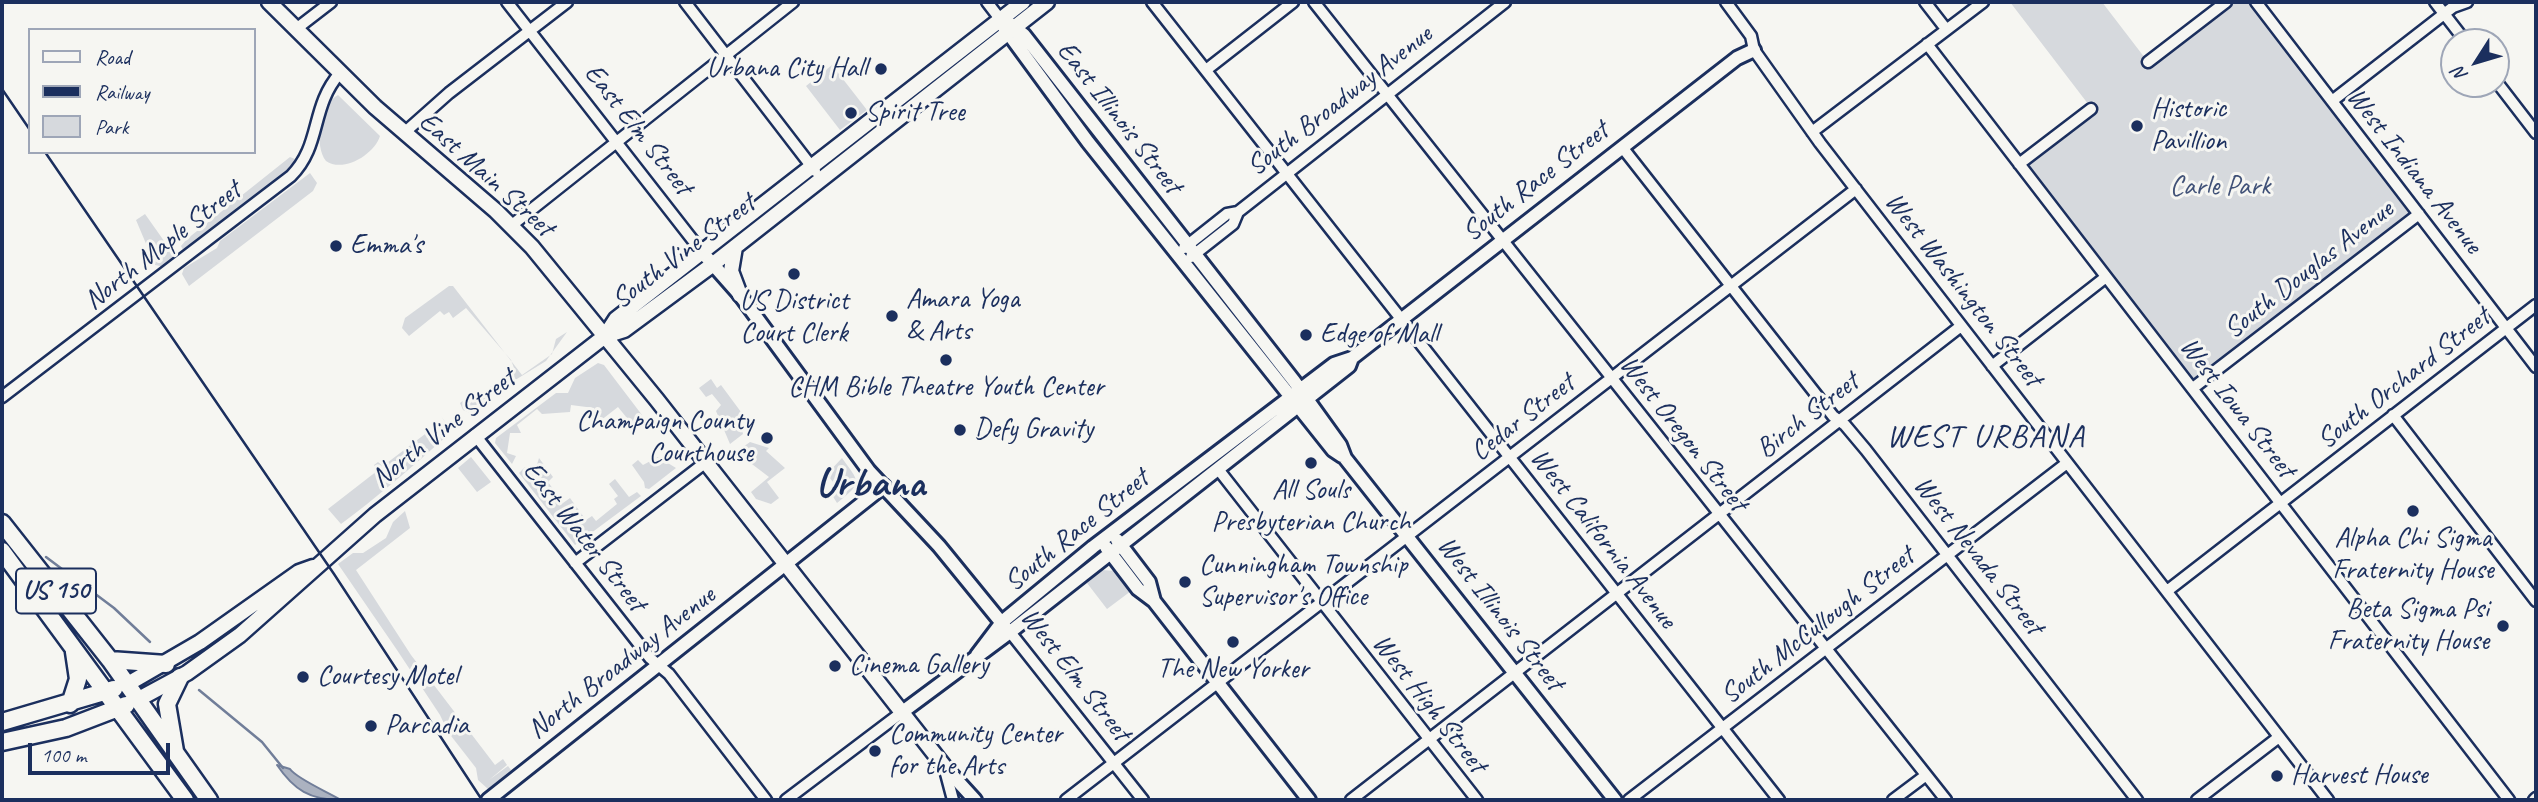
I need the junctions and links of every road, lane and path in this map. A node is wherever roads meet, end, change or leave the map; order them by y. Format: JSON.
{"nodes":[{"id":1,"x":269,"y":2,"type":"edge"},
{"id":2,"x":331,"y":2,"type":"edge"},
{"id":3,"x":507,"y":2,"type":"edge"},
{"id":4,"x":567,"y":2,"type":"edge"},
{"id":5,"x":685,"y":2,"type":"edge"},
{"id":6,"x":793,"y":2,"type":"edge"},
{"id":7,"x":987,"y":2,"type":"edge"},
{"id":8,"x":1023,"y":2,"type":"edge"},
{"id":9,"x":1047,"y":2,"type":"edge"},
{"id":10,"x":1152,"y":2,"type":"edge"},
{"id":11,"x":1293,"y":2,"type":"edge"},
{"id":12,"x":1314,"y":2,"type":"edge"},
{"id":13,"x":1505,"y":2,"type":"edge"},
{"id":14,"x":1726,"y":2,"type":"edge"},
{"id":15,"x":1925,"y":2,"type":"edge"},
{"id":16,"x":1983,"y":2,"type":"edge"},
{"id":17,"x":2226,"y":2,"type":"edge"},
{"id":18,"x":2256,"y":2,"type":"edge"},
{"id":19,"x":2435,"y":2,"type":"edge"},
{"id":20,"x":2467,"y":2,"type":"edge"},
{"id":21,"x":2452,"y":8,"type":"edge"},
{"id":22,"x":1000,"y":19,"type":"junction"},
{"id":23,"x":2460,"y":28,"type":"edge"},
{"id":24,"x":296,"y":29,"type":"junction"},
{"id":25,"x":1946,"y":29,"type":"junction"},
{"id":26,"x":1012,"y":30,"type":"junction"},
{"id":27,"x":530,"y":31,"type":"junction"},
{"id":28,"x":1927,"y":44,"type":"junction"},
{"id":29,"x":1754,"y":50,"type":"junction"},
{"id":30,"x":726,"y":54,"type":"junction"},
{"id":31,"x":2148,"y":62,"type":"dead end"},
{"id":32,"x":943,"y":64,"type":"junction"},
{"id":33,"x":1206,"y":70,"type":"junction"},
{"id":34,"x":1044,"y":72,"type":"junction"},
{"id":35,"x":340,"y":73,"type":"junction"},
{"id":36,"x":953,"y":76,"type":"junction"},
{"id":37,"x":1388,"y":94,"type":"junction"},
{"id":38,"x":2510,"y":98,"type":"edge"},
{"id":39,"x":2332,"y":101,"type":"junction"},
{"id":40,"x":2091,"y":109,"type":"dead end"},
{"id":41,"x":865,"y":125,"type":"junction"},
{"id":42,"x":1812,"y":132,"type":"junction"},
{"id":43,"x":404,"y":133,"type":"junction"},
{"id":44,"x":2536,"y":133,"type":"edge"},
{"id":45,"x":875,"y":137,"type":"junction"},
{"id":46,"x":616,"y":141,"type":"junction"},
{"id":47,"x":1622,"y":147,"type":"junction"},
{"id":48,"x":2019,"y":164,"type":"junction"},
{"id":49,"x":812,"y":167,"type":"junction"},
{"id":50,"x":1288,"y":173,"type":"junction"},
{"id":51,"x":821,"y":179,"type":"junction"},
{"id":52,"x":1856,"y":189,"type":"junction"},
{"id":53,"x":2419,"y":214,"type":"junction"},
{"id":54,"x":512,"y":225,"type":"junction"},
{"id":55,"x":1502,"y":240,"type":"junction"},
{"id":56,"x":735,"y":246,"type":"junction"},
{"id":57,"x":1191,"y":249,"type":"junction"},
{"id":58,"x":702,"y":252,"type":"junction"},
{"id":59,"x":1180,"y":259,"type":"junction"},
{"id":60,"x":712,"y":265,"type":"junction"},
{"id":61,"x":2106,"y":277,"type":"junction"},
{"id":62,"x":1730,"y":286,"type":"junction"},
{"id":63,"x":740,"y":295,"type":"junction"},
{"id":64,"x":2536,"y":305,"type":"edge"},
{"id":65,"x":1401,"y":318,"type":"junction"},
{"id":66,"x":1961,"y":326,"type":"junction"},
{"id":67,"x":2506,"y":328,"type":"junction"},
{"id":68,"x":605,"y":336,"type":"junction"},
{"id":69,"x":1992,"y":366,"type":"junction"},
{"id":70,"x":2536,"y":367,"type":"edge"},
{"id":71,"x":1611,"y":379,"type":"junction"},
{"id":72,"x":2193,"y":388,"type":"junction"},
{"id":73,"x":2,"y":397,"type":"edge"},
{"id":74,"x":1299,"y":398,"type":"junction"},
{"id":75,"x":2393,"y":415,"type":"junction"},
{"id":76,"x":1839,"y":421,"type":"junction"},
{"id":77,"x":475,"y":435,"type":"junction"},
{"id":78,"x":1510,"y":458,"type":"junction"},
{"id":79,"x":706,"y":462,"type":"junction"},
{"id":80,"x":2067,"y":463,"type":"junction"},
{"id":81,"x":1218,"y":469,"type":"junction"},
{"id":82,"x":884,"y":486,"type":"junction"},
{"id":83,"x":2281,"y":503,"type":"junction"},
{"id":84,"x":1718,"y":514,"type":"junction"},
{"id":85,"x":2,"y":523,"type":"edge"},
{"id":86,"x":1408,"y":536,"type":"junction"},
{"id":87,"x":1107,"y":537,"type":"junction"},
{"id":88,"x":1121,"y":544,"type":"junction"},
{"id":89,"x":2,"y":551,"type":"edge"},
{"id":90,"x":1110,"y":552,"type":"junction"},
{"id":91,"x":1948,"y":555,"type":"junction"},
{"id":92,"x":575,"y":563,"type":"junction"},
{"id":93,"x":786,"y":564,"type":"junction"},
{"id":94,"x":317,"y":565,"type":"junction"},
{"id":95,"x":2166,"y":591,"type":"junction"},
{"id":96,"x":1617,"y":593,"type":"junction"},
{"id":97,"x":1154,"y":601,"type":"junction"},
{"id":98,"x":2536,"y":601,"type":"edge"},
{"id":99,"x":1322,"y":603,"type":"junction"},
{"id":100,"x":1006,"y":627,"type":"junction"},
{"id":101,"x":74,"y":649,"type":"junction"},
{"id":102,"x":1825,"y":649,"type":"junction"},
{"id":103,"x":110,"y":660,"type":"junction"},
{"id":104,"x":166,"y":664,"type":"junction"},
{"id":105,"x":659,"y":665,"type":"junction"},
{"id":106,"x":1514,"y":673,"type":"junction"},
{"id":107,"x":180,"y":677,"type":"junction"},
{"id":108,"x":1218,"y":684,"type":"junction"},
{"id":109,"x":126,"y":685,"type":"junction"},
{"id":110,"x":106,"y":692,"type":"junction"},
{"id":111,"x":137,"y":700,"type":"junction"},
{"id":112,"x":70,"y":704,"type":"junction"},
{"id":113,"x":117,"y":710,"type":"junction"},
{"id":114,"x":901,"y":713,"type":"junction"},
{"id":115,"x":2,"y":722,"type":"edge"},
{"id":116,"x":1723,"y":728,"type":"junction"},
{"id":117,"x":2278,"y":737,"type":"junction"},
{"id":118,"x":1429,"y":740,"type":"junction"},
{"id":119,"x":2,"y":743,"type":"edge"},
{"id":120,"x":176,"y":757,"type":"junction"},
{"id":121,"x":1113,"y":764,"type":"junction"},
{"id":122,"x":944,"y":766,"type":"junction"},
{"id":123,"x":1925,"y":776,"type":"junction"},
{"id":124,"x":185,"y":800,"type":"edge"},
{"id":125,"x":209,"y":800,"type":"edge"},
{"id":126,"x":488,"y":800,"type":"edge"},
{"id":127,"x":766,"y":800,"type":"edge"},
{"id":128,"x":786,"y":800,"type":"edge"},
{"id":129,"x":953,"y":800,"type":"edge"},
{"id":130,"x":975,"y":800,"type":"edge"},
{"id":131,"x":1066,"y":800,"type":"edge"},
{"id":132,"x":1143,"y":800,"type":"edge"},
{"id":133,"x":1309,"y":800,"type":"edge"},
{"id":134,"x":1351,"y":800,"type":"edge"},
{"id":135,"x":1476,"y":800,"type":"edge"},
{"id":136,"x":1615,"y":800,"type":"edge"},
{"id":137,"x":1629,"y":800,"type":"edge"},
{"id":138,"x":1779,"y":800,"type":"edge"},
{"id":139,"x":1894,"y":800,"type":"edge"},
{"id":140,"x":1946,"y":800,"type":"edge"},
{"id":141,"x":2137,"y":800,"type":"edge"},
{"id":142,"x":2197,"y":800,"type":"edge"},
{"id":143,"x":2328,"y":800,"type":"edge"},
{"id":144,"x":2509,"y":800,"type":"edge"}],
"edges":[{"from":1,"to":24,"type":"main road","name":"East Main Street"},
{"from":2,"to":24,"type":"street"},
{"from":3,"to":27,"type":"street","name":"East Elm Street"},
{"from":4,"to":27,"type":"street"},
{"from":5,"to":30,"type":"street"},
{"from":6,"to":30,"type":"street"},
{"from":7,"to":22,"type":"street","name":"East Illinois Street"},
{"from":8,"to":22,"type":"main road","name":"South Vine Street"},
{"from":9,"to":26,"type":"main road","name":"South Vine Street"},
{"from":10,"to":33,"type":"street","name":"West California Avenue"},
{"from":11,"to":33,"type":"street"},
{"from":12,"to":37,"type":"street","name":"West Oregon Street"},
{"from":13,"to":37,"type":"street","name":"South Broadway Avenue"},
{"from":14,"to":29,"type":"street","name":"West Washington Street"},
{"from":15,"to":25,"type":"street"},
{"from":16,"to":25,"type":"street"},
{"from":17,"to":31,"type":"street"},
{"from":18,"to":39,"type":"street","name":"West Indiana Avenue"},
{"from":19,"to":21,"type":"street"},
{"from":20,"to":21,"type":"street"},
{"from":21,"to":23,"type":"street"},
{"from":21,"to":39,"type":"street"},
{"from":22,"to":26,"type":"street","name":"East Illinois Street"},
{"from":22,"to":32,"type":"main road","name":"South Vine Street"},
{"from":24,"to":35,"type":"main road","name":"East Main Street"},
{"from":25,"to":28,"type":"street"},
{"from":26,"to":34,"type":"street","name":"East Illinois Street"},
{"from":26,"to":36,"type":"main road","name":"South Vine Street"},
{"from":27,"to":43,"type":"street"},
{"from":27,"to":46,"type":"street","name":"East Elm Street"},
{"from":28,"to":42,"type":"street"},
{"from":28,"to":48,"type":"street","name":"West Iowa Street"},
{"from":29,"to":42,"type":"street","name":"West Washington Street"},
{"from":29,"to":47,"type":"street","name":"South Race Street"},
{"from":30,"to":46,"type":"street"},
{"from":30,"to":49,"type":"street"},
{"from":32,"to":36,"type":"main road"},
{"from":32,"to":41,"type":"main road","name":"South Vine Street"},
{"from":33,"to":50,"type":"street","name":"West California Avenue"},
{"from":34,"to":57,"type":"street","name":"East Illinois Street"},
{"from":34,"to":59,"type":"street","name":"East Illinois Street"},
{"from":35,"to":43,"type":"main road","name":"East Main Street"},
{"from":35,"to":73,"type":"street","name":"North Maple Street"},
{"from":36,"to":45,"type":"main road","name":"South Vine Street"},
{"from":37,"to":50,"type":"street","name":"South Broadway Avenue"},
{"from":37,"to":55,"type":"street","name":"West Oregon Street"},
{"from":38,"to":44,"type":"street"},
{"from":39,"to":53,"type":"street","name":"West Indiana Avenue"},
{"from":40,"to":48,"type":"street"},
{"from":41,"to":45,"type":"main road"},
{"from":41,"to":49,"type":"main road","name":"South Vine Street"},
{"from":42,"to":52,"type":"street","name":"West Washington Street"},
{"from":43,"to":54,"type":"main road","name":"East Main Street"},
{"from":45,"to":51,"type":"main road","name":"South Vine Street"},
{"from":46,"to":54,"type":"street"},
{"from":46,"to":58,"type":"street","name":"East Elm Street"},
{"from":47,"to":55,"type":"street","name":"South Race Street"},
{"from":47,"to":62,"type":"street","name":"West Nevada Street"},
{"from":48,"to":61,"type":"street","name":"West Iowa Street"},
{"from":49,"to":51,"type":"street"},
{"from":49,"to":58,"type":"main road","name":"South Vine Street"},
{"from":50,"to":57,"type":"street","name":"South Broadway Avenue"},
{"from":50,"to":65,"type":"street","name":"West California Avenue"},
{"from":51,"to":56,"type":"main road","name":"South Vine Street"},
{"from":52,"to":62,"type":"street","name":"Cedar Street"},
{"from":52,"to":66,"type":"street","name":"West Washington Street"},
{"from":53,"to":67,"type":"street","name":"West Indiana Avenue"},
{"from":53,"to":72,"type":"street","name":"South Douglas Avenue"},
{"from":54,"to":68,"type":"main road","name":"East Main Street"},
{"from":55,"to":65,"type":"street","name":"South Race Street"},
{"from":55,"to":71,"type":"street","name":"West Oregon Street"},
{"from":56,"to":60,"type":"main road","name":"South Vine Street"},
{"from":56,"to":63,"type":"main road"},
{"from":57,"to":59,"type":"street","name":"South Broadway Avenue"},
{"from":57,"to":74,"type":"street","name":"West Illinois Street"},
{"from":58,"to":60,"type":"street","name":"East Elm Street"},
{"from":58,"to":68,"type":"main road","name":"South Vine Street"},
{"from":59,"to":74,"type":"street","name":"West Illinois Street"},
{"from":60,"to":63,"type":"street","name":"East Elm Street"},
{"from":60,"to":68,"type":"main road","name":"South Vine Street"},
{"from":61,"to":69,"type":"street"},
{"from":61,"to":72,"type":"street","name":"West Iowa Street"},
{"from":62,"to":71,"type":"street","name":"Cedar Street"},
{"from":62,"to":76,"type":"street","name":"West Nevada Street"},
{"from":63,"to":82,"type":"street","name":"East Elm Street"},
{"from":64,"to":67,"type":"street","name":"South Orchard Street"},
{"from":65,"to":74,"type":"street","name":"South Race Street"},
{"from":65,"to":78,"type":"street","name":"West California Avenue"},
{"from":66,"to":69,"type":"street","name":"West Washington Street"},
{"from":66,"to":76,"type":"street","name":"Birch Street"},
{"from":67,"to":70,"type":"street","name":"West Indiana Avenue"},
{"from":67,"to":75,"type":"street","name":"South Orchard Street"},
{"from":68,"to":77,"type":"main road","name":"North Vine Street"},
{"from":68,"to":79,"type":"main road","name":"East Main Street"},
{"from":69,"to":80,"type":"street","name":"West Washington Street"},
{"from":71,"to":78,"type":"street","name":"Cedar Street"},
{"from":71,"to":84,"type":"street","name":"West Oregon Street"},
{"from":72,"to":83,"type":"street","name":"West Iowa Street"},
{"from":74,"to":81,"type":"street","name":"South Race Street"},
{"from":74,"to":86,"type":"street","name":"West Illinois Street"},
{"from":74,"to":87,"type":"street","name":"South Race Street"},
{"from":75,"to":83,"type":"street","name":"South Orchard Street"},
{"from":75,"to":98,"type":"street"},
{"from":76,"to":84,"type":"street","name":"Birch Street"},
{"from":76,"to":91,"type":"street","name":"West Nevada Street"},
{"from":77,"to":92,"type":"street","name":"East Water Street"},
{"from":77,"to":94,"type":"main road","name":"North Vine Street"},
{"from":78,"to":86,"type":"street","name":"Cedar Street"},
{"from":78,"to":96,"type":"street","name":"West California Avenue"},
{"from":79,"to":92,"type":"street"},
{"from":79,"to":93,"type":"main road","name":"East Main Street"},
{"from":80,"to":91,"type":"street","name":"South McCullough Street"},
{"from":80,"to":95,"type":"street","name":"West Washington Street"},
{"from":81,"to":88,"type":"street","name":"South Race Street"},
{"from":81,"to":99,"type":"street","name":"West High Street"},
{"from":82,"to":93,"type":"street"},
{"from":82,"to":100,"type":"street","name":"West Elm Street"},
{"from":83,"to":95,"type":"street","name":"South Orchard Street"},
{"from":83,"to":144,"type":"street","name":"West Iowa Street"},
{"from":84,"to":96,"type":"street","name":"Birch Street"},
{"from":84,"to":102,"type":"street","name":"West Oregon Street"},
{"from":85,"to":103,"type":"main road","number":"US 150"},
{"from":86,"to":99,"type":"street","name":"Cedar Street"},
{"from":86,"to":106,"type":"street","name":"West Illinois Street"},
{"from":87,"to":88,"type":"street"},
{"from":87,"to":90,"type":"street"},
{"from":87,"to":100,"type":"street","name":"South Race Street"},
{"from":88,"to":90,"type":"street","name":"South Race Street"},
{"from":88,"to":97,"type":"street"},
{"from":89,"to":101,"type":"main road","number":"US 150"},
{"from":90,"to":97,"type":"street"},
{"from":90,"to":100,"type":"street","name":"South Race Street"},
{"from":91,"to":102,"type":"street","name":"South McCullough Street"},
{"from":91,"to":141,"type":"street","name":"West Nevada Street"},
{"from":92,"to":105,"type":"street","name":"East Water Street"},
{"from":93,"to":105,"type":"street","name":"North Broadway Avenue"},
{"from":93,"to":114,"type":"main road","name":"East Main Street"},
{"from":94,"to":104,"type":"main road","name":"North Vine Street"},
{"from":94,"to":107,"type":"main road","name":"North Vine Street"},
{"from":95,"to":117,"type":"street","name":"West Washington Street"},
{"from":96,"to":106,"type":"street","name":"Birch Street"},
{"from":96,"to":116,"type":"street","name":"West California Avenue"},
{"from":97,"to":108,"type":"street"},
{"from":99,"to":108,"type":"street","name":"Cedar Street"},
{"from":99,"to":118,"type":"street","name":"West High Street"},
{"from":100,"to":114,"type":"street","name":"South Race Street"},
{"from":100,"to":121,"type":"street","name":"West Elm Street"},
{"from":101,"to":110,"type":"main road","number":"US 150"},
{"from":101,"to":112,"type":"main road"},
{"from":102,"to":116,"type":"street","name":"South McCullough Street"},
{"from":102,"to":123,"type":"street","name":"West Oregon Street"},
{"from":103,"to":104,"type":"main road"},
{"from":103,"to":109,"type":"main road","number":"US 150"},
{"from":104,"to":109,"type":"main road","name":"North Vine Street"},
{"from":105,"to":126,"type":"street","name":"North Broadway Avenue"},
{"from":105,"to":127,"type":"street","name":"East Water Street"},
{"from":106,"to":118,"type":"street","name":"Birch Street"},
{"from":106,"to":136,"type":"street","name":"West Illinois Street"},
{"from":107,"to":111,"type":"main road","name":"North Vine Street"},
{"from":107,"to":120,"type":"main road"},
{"from":108,"to":121,"type":"street","name":"Cedar Street"},
{"from":108,"to":133,"type":"street"},
{"from":109,"to":110,"type":"main road"},
{"from":109,"to":111,"type":"main road"},
{"from":110,"to":112,"type":"main road"},
{"from":110,"to":113,"type":"main road","number":"US 150"},
{"from":111,"to":113,"type":"main road"},
{"from":111,"to":120,"type":"main road"},
{"from":112,"to":115,"type":"main road"},
{"from":113,"to":119,"type":"main road"},
{"from":113,"to":124,"type":"main road"},
{"from":114,"to":122,"type":"main road","name":"East Main Street"},
{"from":114,"to":128,"type":"street","name":"South Race Street"},
{"from":116,"to":137,"type":"street","name":"South McCullough Street"},
{"from":116,"to":138,"type":"street","name":"West California Avenue"},
{"from":117,"to":142,"type":"street"},
{"from":117,"to":143,"type":"street","name":"West Washington Street"},
{"from":118,"to":134,"type":"street","name":"Birch Street"},
{"from":118,"to":135,"type":"street","name":"West High Street"},
{"from":120,"to":125,"type":"main road"},
{"from":121,"to":131,"type":"street","name":"Cedar Street"},
{"from":121,"to":132,"type":"street","name":"West Elm Street"},
{"from":122,"to":129,"type":"street"},
{"from":122,"to":130,"type":"street"},
{"from":123,"to":139,"type":"street"},
{"from":123,"to":140,"type":"street","name":"West Oregon Street"}]}
